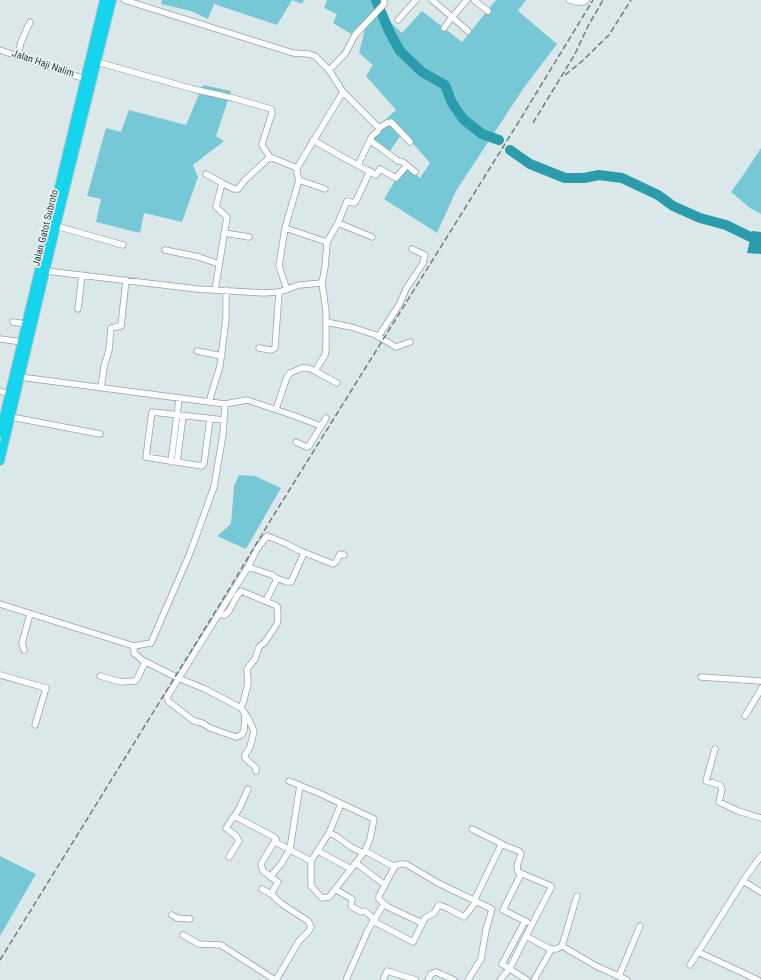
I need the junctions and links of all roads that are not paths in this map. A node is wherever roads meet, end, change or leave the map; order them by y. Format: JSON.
{"nodes":[{"id":1,"x":104,"y":0,"type":"edge"},
{"id":2,"x":112,"y":0,"type":"edge"},
{"id":3,"x":124,"y":0,"type":"edge"},
{"id":4,"x":416,"y":0,"type":"edge"},
{"id":5,"x":432,"y":0,"type":"edge"},
{"id":6,"x":467,"y":0,"type":"edge"},
{"id":7,"x":474,"y":0,"type":"edge"},
{"id":8,"x":569,"y":0,"type":"edge"},
{"id":9,"x":586,"y":0,"type":"edge"},
{"id":10,"x":384,"y":2,"type":"edge"},
{"id":11,"x":488,"y":11,"type":"dead end"},
{"id":12,"x":452,"y":17,"type":"junction"},
{"id":13,"x":398,"y":20,"type":"dead end"},
{"id":14,"x":30,"y":22,"type":"dead end"},
{"id":15,"x":444,"y":28,"type":"dead end"},
{"id":16,"x":468,"y":31,"type":"dead end"},
{"id":17,"x":0,"y":50,"type":"edge"},
{"id":18,"x":18,"y":56,"type":"junction"},
{"id":19,"x":97,"y":62,"type":"junction"},
{"id":20,"x":329,"y":70,"type":"junction"},
{"id":21,"x":85,"y":79,"type":"junction"},
{"id":22,"x":343,"y":92,"type":"junction"},
{"id":23,"x":379,"y":128,"type":"junction"},
{"id":24,"x":313,"y":140,"type":"junction"},
{"id":25,"x":371,"y":141,"type":"junction"},
{"id":26,"x":410,"y":142,"type":"dead end"},
{"id":27,"x":270,"y":157,"type":"junction"},
{"id":28,"x":358,"y":165,"type":"junction"},
{"id":29,"x":407,"y":165,"type":"junction"},
{"id":30,"x":297,"y":168,"type":"junction"},
{"id":31,"x":370,"y":171,"type":"junction"},
{"id":32,"x":415,"y":172,"type":"dead end"},
{"id":33,"x":206,"y":174,"type":"dead end"},
{"id":34,"x":299,"y":180,"type":"junction"},
{"id":35,"x":222,"y":183,"type":"junction"},
{"id":36,"x":324,"y":189,"type":"dead end"},
{"id":37,"x":338,"y":223,"type":"junction"},
{"id":38,"x":56,"y":226,"type":"junction"},
{"id":39,"x":284,"y":228,"type":"junction"},
{"id":40,"x":224,"y":234,"type":"junction"},
{"id":41,"x":250,"y":237,"type":"dead end"},
{"id":42,"x":372,"y":237,"type":"dead end"},
{"id":43,"x":328,"y":242,"type":"junction"},
{"id":44,"x":123,"y":245,"type":"dead end"},
{"id":45,"x":412,"y":249,"type":"dead end"},
{"id":46,"x":165,"y":250,"type":"dead end"},
{"id":47,"x":219,"y":264,"type":"junction"},
{"id":48,"x":46,"y":271,"type":"junction"},
{"id":49,"x":82,"y":275,"type":"junction"},
{"id":50,"x":126,"y":280,"type":"junction"},
{"id":51,"x":322,"y":283,"type":"junction"},
{"id":52,"x":215,"y":290,"type":"junction"},
{"id":53,"x":226,"y":290,"type":"junction"},
{"id":54,"x":287,"y":290,"type":"junction"},
{"id":55,"x":279,"y":292,"type":"junction"},
{"id":56,"x":78,"y":309,"type":"dead end"},
{"id":57,"x":13,"y":322,"type":"dead end"},
{"id":58,"x":326,"y":322,"type":"junction"},
{"id":59,"x":26,"y":324,"type":"junction"},
{"id":60,"x":378,"y":336,"type":"junction"},
{"id":61,"x":0,"y":339,"type":"edge"},
{"id":62,"x":22,"y":342,"type":"junction"},
{"id":63,"x":410,"y":342,"type":"dead end"},
{"id":64,"x":259,"y":348,"type":"dead end"},
{"id":65,"x":196,"y":351,"type":"dead end"},
{"id":66,"x":222,"y":356,"type":"junction"},
{"id":67,"x":315,"y":371,"type":"junction"},
{"id":68,"x":20,"y":377,"type":"junction"},
{"id":69,"x":337,"y":383,"type":"dead end"},
{"id":70,"x":101,"y":388,"type":"junction"},
{"id":71,"x":0,"y":392,"type":"edge"},
{"id":72,"x":9,"y":394,"type":"junction"},
{"id":73,"x":179,"y":399,"type":"junction"},
{"id":74,"x":209,"y":402,"type":"junction"},
{"id":75,"x":225,"y":404,"type":"junction"},
{"id":76,"x":276,"y":409,"type":"junction"},
{"id":77,"x":180,"y":415,"type":"junction"},
{"id":78,"x":11,"y":417,"type":"junction"},
{"id":79,"x":326,"y":418,"type":"dead end"},
{"id":80,"x":210,"y":419,"type":"junction"},
{"id":81,"x":224,"y":420,"type":"junction"},
{"id":82,"x":321,"y":426,"type":"junction"},
{"id":83,"x":0,"y":430,"type":"edge"},
{"id":84,"x":100,"y":434,"type":"dead end"},
{"id":85,"x":296,"y":442,"type":"dead end"},
{"id":86,"x":0,"y":461,"type":"edge"},
{"id":87,"x":174,"y":462,"type":"junction"},
{"id":88,"x":304,"y":553,"type":"junction"},
{"id":89,"x":344,"y":555,"type":"dead end"},
{"id":90,"x":248,"y":567,"type":"junction"},
{"id":91,"x":276,"y":578,"type":"junction"},
{"id":92,"x":266,"y":601,"type":"junction"},
{"id":93,"x":0,"y":604,"type":"edge"},
{"id":94,"x":30,"y":614,"type":"junction"},
{"id":95,"x":217,"y":615,"type":"junction"},
{"id":96,"x":134,"y":646,"type":"junction"},
{"id":97,"x":24,"y":650,"type":"dead end"},
{"id":98,"x":145,"y":662,"type":"junction"},
{"id":99,"x":0,"y":675,"type":"edge"},
{"id":100,"x":100,"y":676,"type":"dead end"},
{"id":101,"x":701,"y":677,"type":"dead end"},
{"id":102,"x":178,"y":678,"type":"junction"},
{"id":103,"x":761,"y":681,"type":"edge"},
{"id":104,"x":761,"y":688,"type":"edge"},
{"id":105,"x":241,"y":708,"type":"junction"},
{"id":106,"x":245,"y":713,"type":"junction"},
{"id":107,"x":745,"y":716,"type":"dead end"},
{"id":108,"x":36,"y":725,"type":"dead end"},
{"id":109,"x":715,"y":749,"type":"dead end"},
{"id":110,"x":256,"y":771,"type":"dead end"},
{"id":111,"x":289,"y":781,"type":"dead end"},
{"id":112,"x":300,"y":785,"type":"junction"},
{"id":113,"x":248,"y":789,"type":"dead end"},
{"id":114,"x":341,"y":804,"type":"junction"},
{"id":115,"x":234,"y":816,"type":"junction"},
{"id":116,"x":761,"y":818,"type":"edge"},
{"id":117,"x":472,"y":830,"type":"dead end"},
{"id":118,"x":329,"y":833,"type":"junction"},
{"id":119,"x":276,"y":839,"type":"junction"},
{"id":120,"x":502,"y":844,"type":"junction"},
{"id":121,"x":290,"y":849,"type":"junction"},
{"id":122,"x":318,"y":851,"type":"junction"},
{"id":123,"x":364,"y":852,"type":"junction"},
{"id":124,"x":761,"y":856,"type":"edge"},
{"id":125,"x":229,"y":857,"type":"dead end"},
{"id":126,"x":311,"y":861,"type":"junction"},
{"id":127,"x":356,"y":863,"type":"junction"},
{"id":128,"x":395,"y":866,"type":"junction"},
{"id":129,"x":351,"y":869,"type":"junction"},
{"id":130,"x":520,"y":874,"type":"junction"},
{"id":131,"x":270,"y":877,"type":"junction"},
{"id":132,"x":743,"y":882,"type":"junction"},
{"id":133,"x":385,"y":885,"type":"junction"},
{"id":134,"x":262,"y":889,"type":"dead end"},
{"id":135,"x":335,"y":889,"type":"junction"},
{"id":136,"x":761,"y":892,"type":"edge"},
{"id":137,"x":271,"y":894,"type":"junction"},
{"id":138,"x":577,"y":896,"type":"dead end"},
{"id":139,"x":475,"y":901,"type":"junction"},
{"id":140,"x":384,"y":904,"type":"junction"},
{"id":141,"x":172,"y":915,"type":"dead end"},
{"id":142,"x":190,"y":919,"type":"dead end"},
{"id":143,"x":374,"y":920,"type":"junction"},
{"id":144,"x":525,"y":921,"type":"junction"},
{"id":145,"x":422,"y":923,"type":"junction"},
{"id":146,"x":532,"y":925,"type":"junction"},
{"id":147,"x":640,"y":926,"type":"dead end"},
{"id":148,"x":183,"y":935,"type":"dead end"},
{"id":149,"x":526,"y":936,"type":"junction"},
{"id":150,"x":562,"y":946,"type":"junction"},
{"id":151,"x":551,"y":950,"type":"junction"},
{"id":152,"x":698,"y":952,"type":"junction"},
{"id":153,"x":690,"y":965,"type":"dead end"},
{"id":154,"x":509,"y":969,"type":"junction"},
{"id":155,"x":612,"y":973,"type":"junction"},
{"id":156,"x":619,"y":976,"type":"junction"},
{"id":157,"x":274,"y":980,"type":"edge"},
{"id":158,"x":346,"y":980,"type":"edge"},
{"id":159,"x":383,"y":980,"type":"edge"},
{"id":160,"x":416,"y":980,"type":"edge"},
{"id":161,"x":428,"y":980,"type":"edge"},
{"id":162,"x":454,"y":980,"type":"edge"},
{"id":163,"x":468,"y":980,"type":"edge"},
{"id":164,"x":500,"y":980,"type":"edge"},
{"id":165,"x":527,"y":980,"type":"edge"},
{"id":166,"x":534,"y":980,"type":"edge"},
{"id":167,"x":608,"y":980,"type":"edge"},
{"id":168,"x":627,"y":980,"type":"edge"},
{"id":169,"x":758,"y":980,"type":"edge"}],
"edges":[{"from":1,"to":21,"type":"highway","name":"Jalan Gatot Subroto"},
{"from":2,"to":19,"type":"highway","name":"Jalan Gatot Subroto"},
{"from":3,"to":20,"type":"street"},
{"from":4,"to":13,"type":"street"},
{"from":5,"to":12,"type":"street"},
{"from":6,"to":12,"type":"street"},
{"from":7,"to":11,"type":"street"},
{"from":8,"to":9,"type":"street"},
{"from":10,"to":20,"type":"street"},
{"from":12,"to":15,"type":"street"},
{"from":12,"to":16,"type":"street"},
{"from":14,"to":18,"type":"street"},
{"from":17,"to":18,"type":"street","name":"Jalan Haji Nalim"},
{"from":18,"to":21,"type":"street","name":"Jalan Haji Nalim"},
{"from":19,"to":27,"type":"street"},
{"from":19,"to":38,"type":"highway","name":"Jalan Gatot Subroto"},
{"from":20,"to":22,"type":"street"},
{"from":21,"to":59,"type":"highway","name":"Jalan Gatot Subroto"},
{"from":22,"to":23,"type":"street"},
{"from":22,"to":24,"type":"street"},
{"from":23,"to":25,"type":"street"},
{"from":23,"to":26,"type":"street"},
{"from":24,"to":28,"type":"street"},
{"from":24,"to":30,"type":"street"},
{"from":25,"to":28,"type":"street"},
{"from":25,"to":29,"type":"street"},
{"from":27,"to":30,"type":"street"},
{"from":27,"to":35,"type":"street"},
{"from":28,"to":31,"type":"street"},
{"from":29,"to":31,"type":"street"},
{"from":29,"to":32,"type":"street"},
{"from":30,"to":34,"type":"street"},
{"from":31,"to":37,"type":"street"},
{"from":33,"to":35,"type":"street"},
{"from":34,"to":36,"type":"street"},
{"from":34,"to":39,"type":"street"},
{"from":35,"to":40,"type":"street"},
{"from":37,"to":42,"type":"street"},
{"from":37,"to":43,"type":"street"},
{"from":38,"to":44,"type":"street"},
{"from":38,"to":48,"type":"highway","name":"Jalan Gatot Subroto"},
{"from":39,"to":43,"type":"street"},
{"from":39,"to":54,"type":"street"},
{"from":40,"to":41,"type":"street"},
{"from":40,"to":47,"type":"street"},
{"from":43,"to":51,"type":"street"},
{"from":45,"to":60,"type":"street"},
{"from":46,"to":47,"type":"street"},
{"from":47,"to":52,"type":"street"},
{"from":48,"to":49,"type":"street"},
{"from":48,"to":68,"type":"highway","name":"Jalan Gatot Subroto"},
{"from":49,"to":50,"type":"street"},
{"from":49,"to":56,"type":"street"},
{"from":50,"to":52,"type":"street"},
{"from":50,"to":70,"type":"street"},
{"from":51,"to":54,"type":"street"},
{"from":51,"to":58,"type":"street"},
{"from":52,"to":53,"type":"street"},
{"from":53,"to":55,"type":"street"},
{"from":53,"to":66,"type":"street"},
{"from":54,"to":55,"type":"street"},
{"from":55,"to":64,"type":"street"},
{"from":57,"to":59,"type":"street"},
{"from":58,"to":60,"type":"street"},
{"from":58,"to":67,"type":"street"},
{"from":59,"to":62,"type":"highway","name":"Jalan Gatot Subroto"},
{"from":60,"to":63,"type":"street"},
{"from":61,"to":62,"type":"street"},
{"from":62,"to":72,"type":"highway","name":"Jalan Gatot Subroto"},
{"from":65,"to":66,"type":"street"},
{"from":66,"to":74,"type":"street"},
{"from":67,"to":69,"type":"street"},
{"from":67,"to":76,"type":"street"},
{"from":68,"to":70,"type":"street"},
{"from":68,"to":78,"type":"highway","name":"Jalan Gatot Subroto"},
{"from":70,"to":73,"type":"street"},
{"from":71,"to":72,"type":"street"},
{"from":72,"to":83,"type":"highway","name":"Jalan Gatot Subroto"},
{"from":73,"to":74,"type":"street"},
{"from":73,"to":77,"type":"street"},
{"from":74,"to":75,"type":"street"},
{"from":75,"to":76,"type":"street"},
{"from":75,"to":81,"type":"street"},
{"from":76,"to":82,"type":"street"},
{"from":77,"to":80,"type":"street"},
{"from":77,"to":87,"type":"street"},
{"from":77,"to":87,"type":"street"},
{"from":78,"to":84,"type":"street"},
{"from":78,"to":86,"type":"highway","name":"Jalan Gatot Subroto"},
{"from":79,"to":82,"type":"street"},
{"from":80,"to":81,"type":"street"},
{"from":80,"to":87,"type":"street"},
{"from":81,"to":96,"type":"street"},
{"from":82,"to":85,"type":"street"},
{"from":88,"to":89,"type":"street"},
{"from":88,"to":90,"type":"street"},
{"from":88,"to":91,"type":"street"},
{"from":90,"to":91,"type":"street"},
{"from":90,"to":95,"type":"street"},
{"from":91,"to":92,"type":"street"},
{"from":92,"to":95,"type":"street"},
{"from":92,"to":105,"type":"street"},
{"from":93,"to":94,"type":"street"},
{"from":94,"to":96,"type":"street"},
{"from":94,"to":97,"type":"street"},
{"from":95,"to":102,"type":"street"},
{"from":96,"to":98,"type":"street"},
{"from":98,"to":100,"type":"street"},
{"from":98,"to":102,"type":"street"},
{"from":99,"to":108,"type":"street"},
{"from":101,"to":103,"type":"street"},
{"from":102,"to":105,"type":"street"},
{"from":102,"to":106,"type":"street"},
{"from":104,"to":107,"type":"street"},
{"from":105,"to":106,"type":"street"},
{"from":106,"to":110,"type":"street"},
{"from":109,"to":116,"type":"street"},
{"from":111,"to":112,"type":"street"},
{"from":112,"to":114,"type":"street"},
{"from":112,"to":121,"type":"street"},
{"from":113,"to":115,"type":"street"},
{"from":114,"to":118,"type":"street"},
{"from":114,"to":123,"type":"street"},
{"from":115,"to":119,"type":"street"},
{"from":115,"to":125,"type":"street"},
{"from":117,"to":120,"type":"street"},
{"from":118,"to":122,"type":"street"},
{"from":118,"to":123,"type":"street"},
{"from":119,"to":121,"type":"street"},
{"from":119,"to":131,"type":"street"},
{"from":120,"to":130,"type":"street"},
{"from":120,"to":139,"type":"street"},
{"from":121,"to":126,"type":"street"},
{"from":121,"to":131,"type":"street"},
{"from":122,"to":126,"type":"street"},
{"from":122,"to":129,"type":"street"},
{"from":123,"to":127,"type":"street"},
{"from":123,"to":128,"type":"street"},
{"from":124,"to":132,"type":"street"},
{"from":126,"to":135,"type":"street"},
{"from":127,"to":129,"type":"street"},
{"from":127,"to":133,"type":"street"},
{"from":128,"to":133,"type":"street"},
{"from":128,"to":139,"type":"street"},
{"from":129,"to":135,"type":"street"},
{"from":130,"to":144,"type":"street"},
{"from":130,"to":146,"type":"street"},
{"from":131,"to":137,"type":"street"},
{"from":132,"to":136,"type":"street"},
{"from":132,"to":152,"type":"street"},
{"from":133,"to":140,"type":"street"},
{"from":134,"to":137,"type":"street"},
{"from":135,"to":143,"type":"street"},
{"from":137,"to":157,"type":"street"},
{"from":138,"to":150,"type":"street"},
{"from":139,"to":145,"type":"street"},
{"from":139,"to":163,"type":"street"},
{"from":140,"to":143,"type":"street"},
{"from":140,"to":145,"type":"street"},
{"from":141,"to":142,"type":"street"},
{"from":143,"to":145,"type":"street"},
{"from":143,"to":158,"type":"street"},
{"from":144,"to":146,"type":"street"},
{"from":144,"to":154,"type":"street"},
{"from":146,"to":149,"type":"street"},
{"from":147,"to":156,"type":"street"},
{"from":148,"to":157,"type":"street"},
{"from":149,"to":151,"type":"street"},
{"from":149,"to":154,"type":"street"},
{"from":150,"to":151,"type":"street"},
{"from":150,"to":155,"type":"street"},
{"from":151,"to":166,"type":"street"},
{"from":152,"to":153,"type":"street"},
{"from":152,"to":169,"type":"street"},
{"from":154,"to":164,"type":"street"},
{"from":154,"to":165,"type":"street"},
{"from":155,"to":156,"type":"street"},
{"from":155,"to":167,"type":"street"},
{"from":156,"to":168,"type":"street"},
{"from":159,"to":160,"type":"street"},
{"from":161,"to":162,"type":"street"}]}
